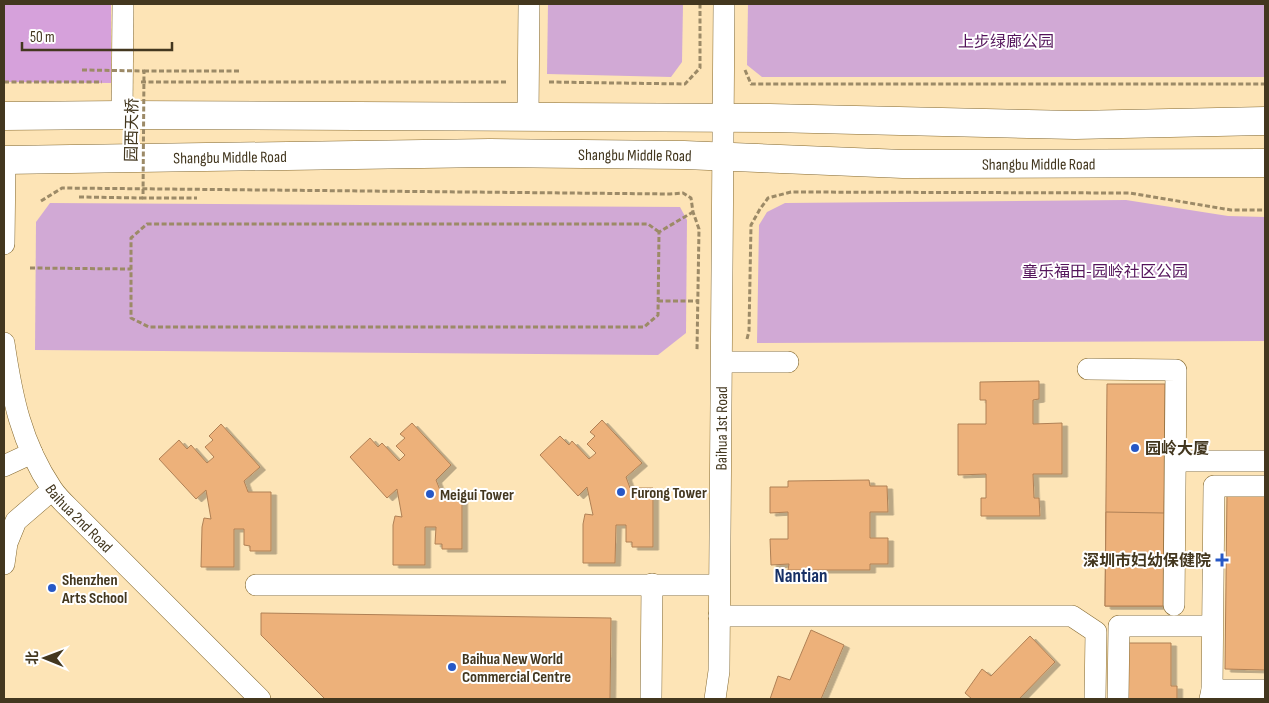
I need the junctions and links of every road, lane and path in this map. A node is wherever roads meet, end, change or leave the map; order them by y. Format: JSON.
{"nodes":[{"id":1,"x":123,"y":4,"type":"edge"},
{"id":2,"x":529,"y":4,"type":"edge"},
{"id":3,"x":700,"y":4,"type":"edge"},
{"id":4,"x":724,"y":4,"type":"edge"},
{"id":5,"x":82,"y":70,"type":"dead end"},
{"id":6,"x":144,"y":71,"type":"junction"},
{"id":7,"x":242,"y":71,"type":"dead end"},
{"id":8,"x":4,"y":82,"type":"edge"},
{"id":9,"x":107,"y":82,"type":"dead end"},
{"id":10,"x":135,"y":82,"type":"dead end"},
{"id":11,"x":516,"y":82,"type":"dead end"},
{"id":12,"x":543,"y":82,"type":"dead end"},
{"id":13,"x":751,"y":84,"type":"dead end"},
{"id":14,"x":1265,"y":84,"type":"edge"},
{"id":15,"x":122,"y":115,"type":"junction"},
{"id":16,"x":4,"y":116,"type":"edge"},
{"id":17,"x":528,"y":117,"type":"junction"},
{"id":18,"x":724,"y":118,"type":"junction"},
{"id":19,"x":1265,"y":121,"type":"edge"},
{"id":20,"x":724,"y":156,"type":"junction"},
{"id":21,"x":4,"y":160,"type":"edge"},
{"id":22,"x":1222,"y":163,"type":"junction"},
{"id":23,"x":1265,"y":163,"type":"edge"},
{"id":24,"x":1265,"y":176,"type":"edge"},
{"id":25,"x":79,"y":197,"type":"dead end"},
{"id":26,"x":142,"y":198,"type":"junction"},
{"id":27,"x":197,"y":198,"type":"dead end"},
{"id":28,"x":41,"y":201,"type":"dead end"},
{"id":29,"x":1265,"y":210,"type":"edge"},
{"id":30,"x":693,"y":212,"type":"junction"},
{"id":31,"x":659,"y":232,"type":"junction"},
{"id":32,"x":4,"y":244,"type":"edge"},
{"id":33,"x":30,"y":268,"type":"dead end"},
{"id":34,"x":131,"y":269,"type":"junction"},
{"id":35,"x":658,"y":301,"type":"junction"},
{"id":36,"x":698,"y":301,"type":"junction"},
{"id":37,"x":747,"y":339,"type":"dead end"},
{"id":38,"x":4,"y":343,"type":"edge"},
{"id":39,"x":697,"y":350,"type":"dead end"},
{"id":40,"x":722,"y":362,"type":"junction"},
{"id":41,"x":788,"y":362,"type":"dead end"},
{"id":42,"x":1088,"y":369,"type":"dead end"},
{"id":43,"x":32,"y":453,"type":"junction"},
{"id":44,"x":1265,"y":460,"type":"edge"},
{"id":45,"x":1176,"y":461,"type":"junction"},
{"id":46,"x":4,"y":466,"type":"edge"},
{"id":47,"x":1265,"y":486,"type":"edge"},
{"id":48,"x":52,"y":490,"type":"junction"},
{"id":49,"x":5,"y":551,"type":"edge"},
{"id":50,"x":652,"y":584,"type":"junction"},
{"id":51,"x":256,"y":585,"type":"dead end"},
{"id":52,"x":719,"y":585,"type":"junction"},
{"id":53,"x":1174,"y":604,"type":"dead end"},
{"id":54,"x":719,"y":616,"type":"junction"},
{"id":55,"x":1212,"y":626,"type":"junction"},
{"id":56,"x":1265,"y":690,"type":"edge"},
{"id":57,"x":1211,"y":694,"type":"edge"},
{"id":58,"x":260,"y":699,"type":"edge"},
{"id":59,"x":651,"y":699,"type":"edge"},
{"id":60,"x":716,"y":699,"type":"edge"},
{"id":61,"x":1095,"y":699,"type":"edge"},
{"id":62,"x":1118,"y":699,"type":"edge"}],
"edges":[{"from":1,"to":15,"type":"street"},
{"from":2,"to":17,"type":"street"},
{"from":3,"to":12,"type":"path"},
{"from":4,"to":18,"type":"street","name":"Baihua 1st Road"},
{"from":5,"to":6,"type":"path","bridge":true},
{"from":6,"to":7,"type":"path"},
{"from":6,"to":26,"type":"path","name":"园西天桥","bridge":true},
{"from":8,"to":9,"type":"path"},
{"from":10,"to":11,"type":"path"},
{"from":13,"to":14,"type":"path"},
{"from":15,"to":16,"type":"main road"},
{"from":15,"to":17,"type":"main road"},
{"from":17,"to":18,"type":"main road"},
{"from":18,"to":19,"type":"main road"},
{"from":18,"to":20,"type":"street","name":"Baihua 1st Road"},
{"from":20,"to":21,"type":"main road","name":"Shangbu Middle Road"},
{"from":20,"to":22,"type":"main road","name":"Shangbu Middle Road"},
{"from":20,"to":40,"type":"street","name":"Baihua 1st Road"},
{"from":21,"to":32,"type":"street"},
{"from":22,"to":23,"type":"main road","name":"Shangbu Middle Road"},
{"from":22,"to":24,"type":"main road"},
{"from":25,"to":26,"type":"path"},
{"from":26,"to":27,"type":"path","bridge":true},
{"from":28,"to":30,"type":"path"},
{"from":29,"to":37,"type":"path"},
{"from":30,"to":31,"type":"path"},
{"from":30,"to":36,"type":"path"},
{"from":31,"to":34,"type":"path"},
{"from":31,"to":35,"type":"path"},
{"from":33,"to":34,"type":"path"},
{"from":34,"to":35,"type":"path"},
{"from":35,"to":36,"type":"path"},
{"from":36,"to":39,"type":"path"},
{"from":38,"to":43,"type":"street","name":"Baihua 2nd Road"},
{"from":40,"to":41,"type":"street"},
{"from":40,"to":52,"type":"street","name":"Baihua 1st Road"},
{"from":42,"to":45,"type":"street"},
{"from":43,"to":46,"type":"street"},
{"from":43,"to":48,"type":"street","name":"Baihua 2nd Road"},
{"from":44,"to":45,"type":"street"},
{"from":45,"to":53,"type":"street"},
{"from":47,"to":55,"type":"street"},
{"from":48,"to":49,"type":"street"},
{"from":48,"to":58,"type":"street","name":"Baihua 2nd Road"},
{"from":50,"to":51,"type":"street"},
{"from":50,"to":52,"type":"street"},
{"from":50,"to":59,"type":"street"},
{"from":52,"to":54,"type":"street","name":"Baihua 1st Road"},
{"from":54,"to":60,"type":"street","name":"Baihua 1st Road"},
{"from":54,"to":61,"type":"street"},
{"from":55,"to":57,"type":"street"},
{"from":55,"to":62,"type":"street"},
{"from":56,"to":57,"type":"street"}]}
